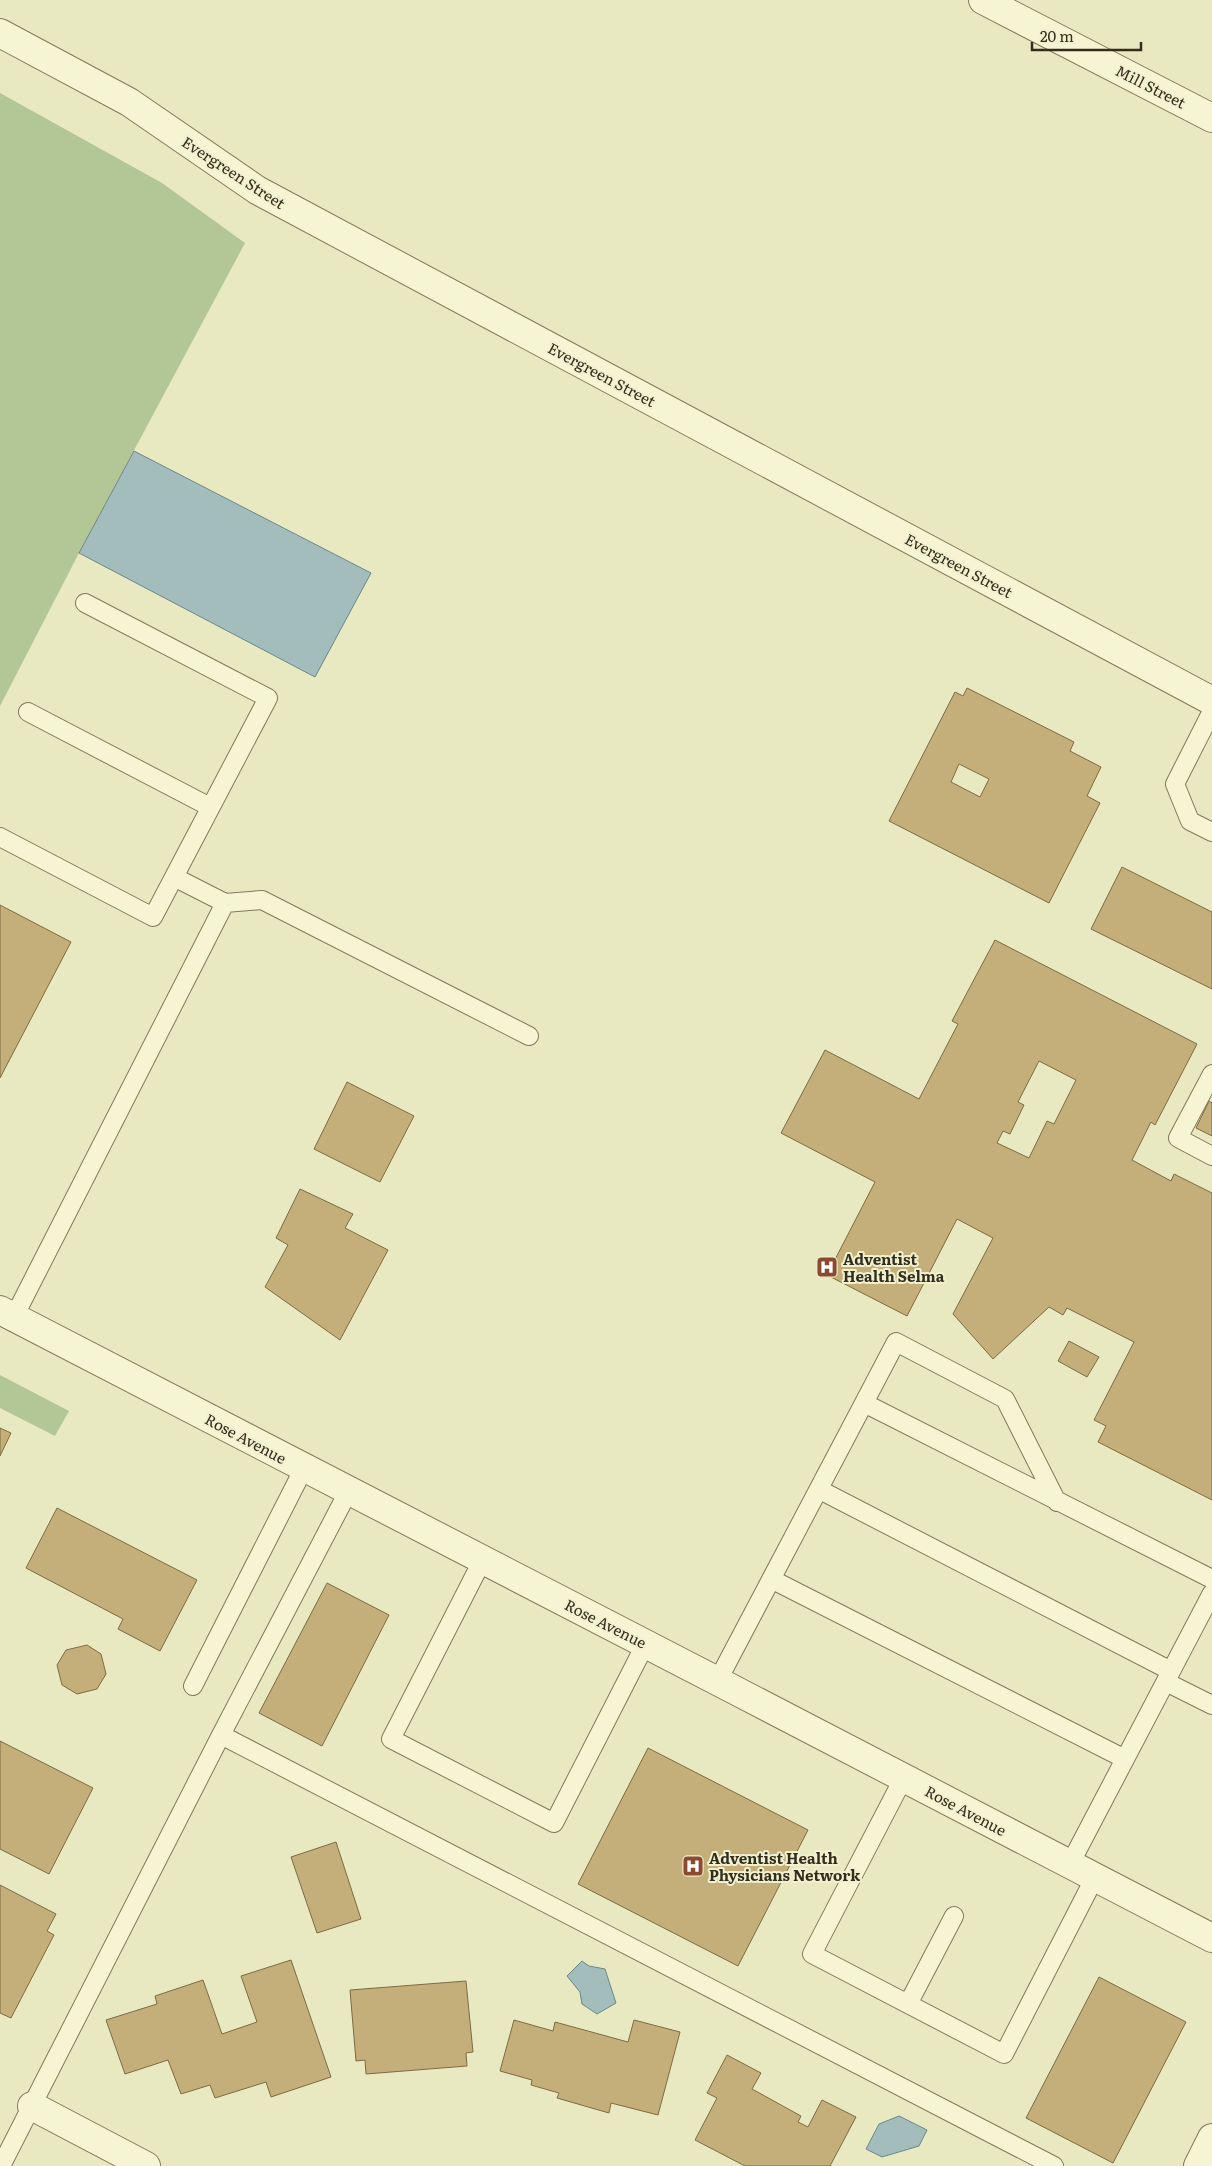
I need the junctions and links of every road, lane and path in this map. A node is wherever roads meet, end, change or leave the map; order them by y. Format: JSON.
{"nodes":[{"id":1,"x":983,"y":0,"type":"edge"},
{"id":2,"x":0,"y":34,"type":"edge"},
{"id":3,"x":1212,"y":118,"type":"edge"},
{"id":4,"x":85,"y":603,"type":"dead end"},
{"id":5,"x":1212,"y":701,"type":"edge"},
{"id":6,"x":28,"y":712,"type":"dead end"},
{"id":7,"x":1212,"y":712,"type":"edge"},
{"id":8,"x":210,"y":807,"type":"junction"},
{"id":9,"x":1212,"y":832,"type":"edge"},
{"id":10,"x":0,"y":837,"type":"edge"},
{"id":11,"x":174,"y":877,"type":"junction"},
{"id":12,"x":225,"y":904,"type":"junction"},
{"id":13,"x":530,"y":1036,"type":"dead end"},
{"id":14,"x":1212,"y":1074,"type":"edge"},
{"id":15,"x":1212,"y":1156,"type":"edge"},
{"id":16,"x":7,"y":1313,"type":"edge"},
{"id":17,"x":864,"y":1403,"type":"junction"},
{"id":18,"x":304,"y":1468,"type":"junction"},
{"id":19,"x":820,"y":1490,"type":"junction"},
{"id":20,"x":348,"y":1492,"type":"junction"},
{"id":21,"x":1057,"y":1502,"type":"junction"},
{"id":22,"x":482,"y":1561,"type":"junction"},
{"id":23,"x":771,"y":1579,"type":"junction"},
{"id":24,"x":1212,"y":1579,"type":"edge"},
{"id":25,"x":1212,"y":1593,"type":"edge"},
{"id":26,"x":646,"y":1643,"type":"junction"},
{"id":27,"x":1169,"y":1676,"type":"junction"},
{"id":28,"x":718,"y":1680,"type":"junction"},
{"id":29,"x":193,"y":1686,"type":"dead end"},
{"id":30,"x":1212,"y":1705,"type":"edge"},
{"id":31,"x":221,"y":1735,"type":"junction"},
{"id":32,"x":1125,"y":1759,"type":"junction"},
{"id":33,"x":904,"y":1777,"type":"junction"},
{"id":34,"x":1070,"y":1864,"type":"junction"},
{"id":35,"x":1095,"y":1877,"type":"junction"},
{"id":36,"x":954,"y":1916,"type":"dead end"},
{"id":37,"x":1212,"y":1938,"type":"edge"},
{"id":38,"x":908,"y":2004,"type":"junction"},
{"id":39,"x":32,"y":2106,"type":"junction"},
{"id":40,"x":1212,"y":2138,"type":"edge"},
{"id":41,"x":1,"y":2166,"type":"edge"},
{"id":42,"x":146,"y":2166,"type":"edge"},
{"id":43,"x":1054,"y":2166,"type":"edge"},
{"id":44,"x":1198,"y":2166,"type":"edge"}],
"edges":[{"from":1,"to":3,"type":"street","name":"Mill Street"},
{"from":2,"to":5,"type":"street","name":"Evergreen Street"},
{"from":4,"to":8,"type":"lane"},
{"from":6,"to":8,"type":"lane"},
{"from":7,"to":9,"type":"lane"},
{"from":8,"to":11,"type":"lane"},
{"from":10,"to":11,"type":"lane"},
{"from":11,"to":12,"type":"lane"},
{"from":12,"to":13,"type":"lane"},
{"from":12,"to":16,"type":"lane"},
{"from":14,"to":15,"type":"lane"},
{"from":16,"to":18,"type":"street","name":"Rose Avenue"},
{"from":17,"to":19,"type":"lane"},
{"from":17,"to":21,"type":"lane"},
{"from":17,"to":21,"type":"lane"},
{"from":18,"to":20,"type":"street","name":"Rose Avenue"},
{"from":18,"to":29,"type":"lane"},
{"from":19,"to":23,"type":"lane"},
{"from":19,"to":27,"type":"lane"},
{"from":20,"to":22,"type":"street","name":"Rose Avenue"},
{"from":20,"to":31,"type":"lane"},
{"from":21,"to":24,"type":"lane"},
{"from":22,"to":26,"type":"street","name":"Rose Avenue"},
{"from":22,"to":26,"type":"lane"},
{"from":23,"to":28,"type":"lane"},
{"from":23,"to":32,"type":"lane"},
{"from":25,"to":27,"type":"lane"},
{"from":26,"to":28,"type":"street","name":"Rose Avenue"},
{"from":27,"to":30,"type":"lane"},
{"from":27,"to":32,"type":"lane"},
{"from":28,"to":33,"type":"street","name":"Rose Avenue"},
{"from":31,"to":39,"type":"lane"},
{"from":31,"to":43,"type":"lane"},
{"from":32,"to":34,"type":"lane"},
{"from":33,"to":34,"type":"street","name":"Rose Avenue"},
{"from":33,"to":38,"type":"lane"},
{"from":34,"to":35,"type":"street","name":"Rose Avenue"},
{"from":35,"to":37,"type":"street","name":"Rose Avenue"},
{"from":35,"to":38,"type":"lane"},
{"from":36,"to":38,"type":"lane"},
{"from":39,"to":41,"type":"lane"},
{"from":39,"to":42,"type":"street"},
{"from":40,"to":44,"type":"street"}]}
